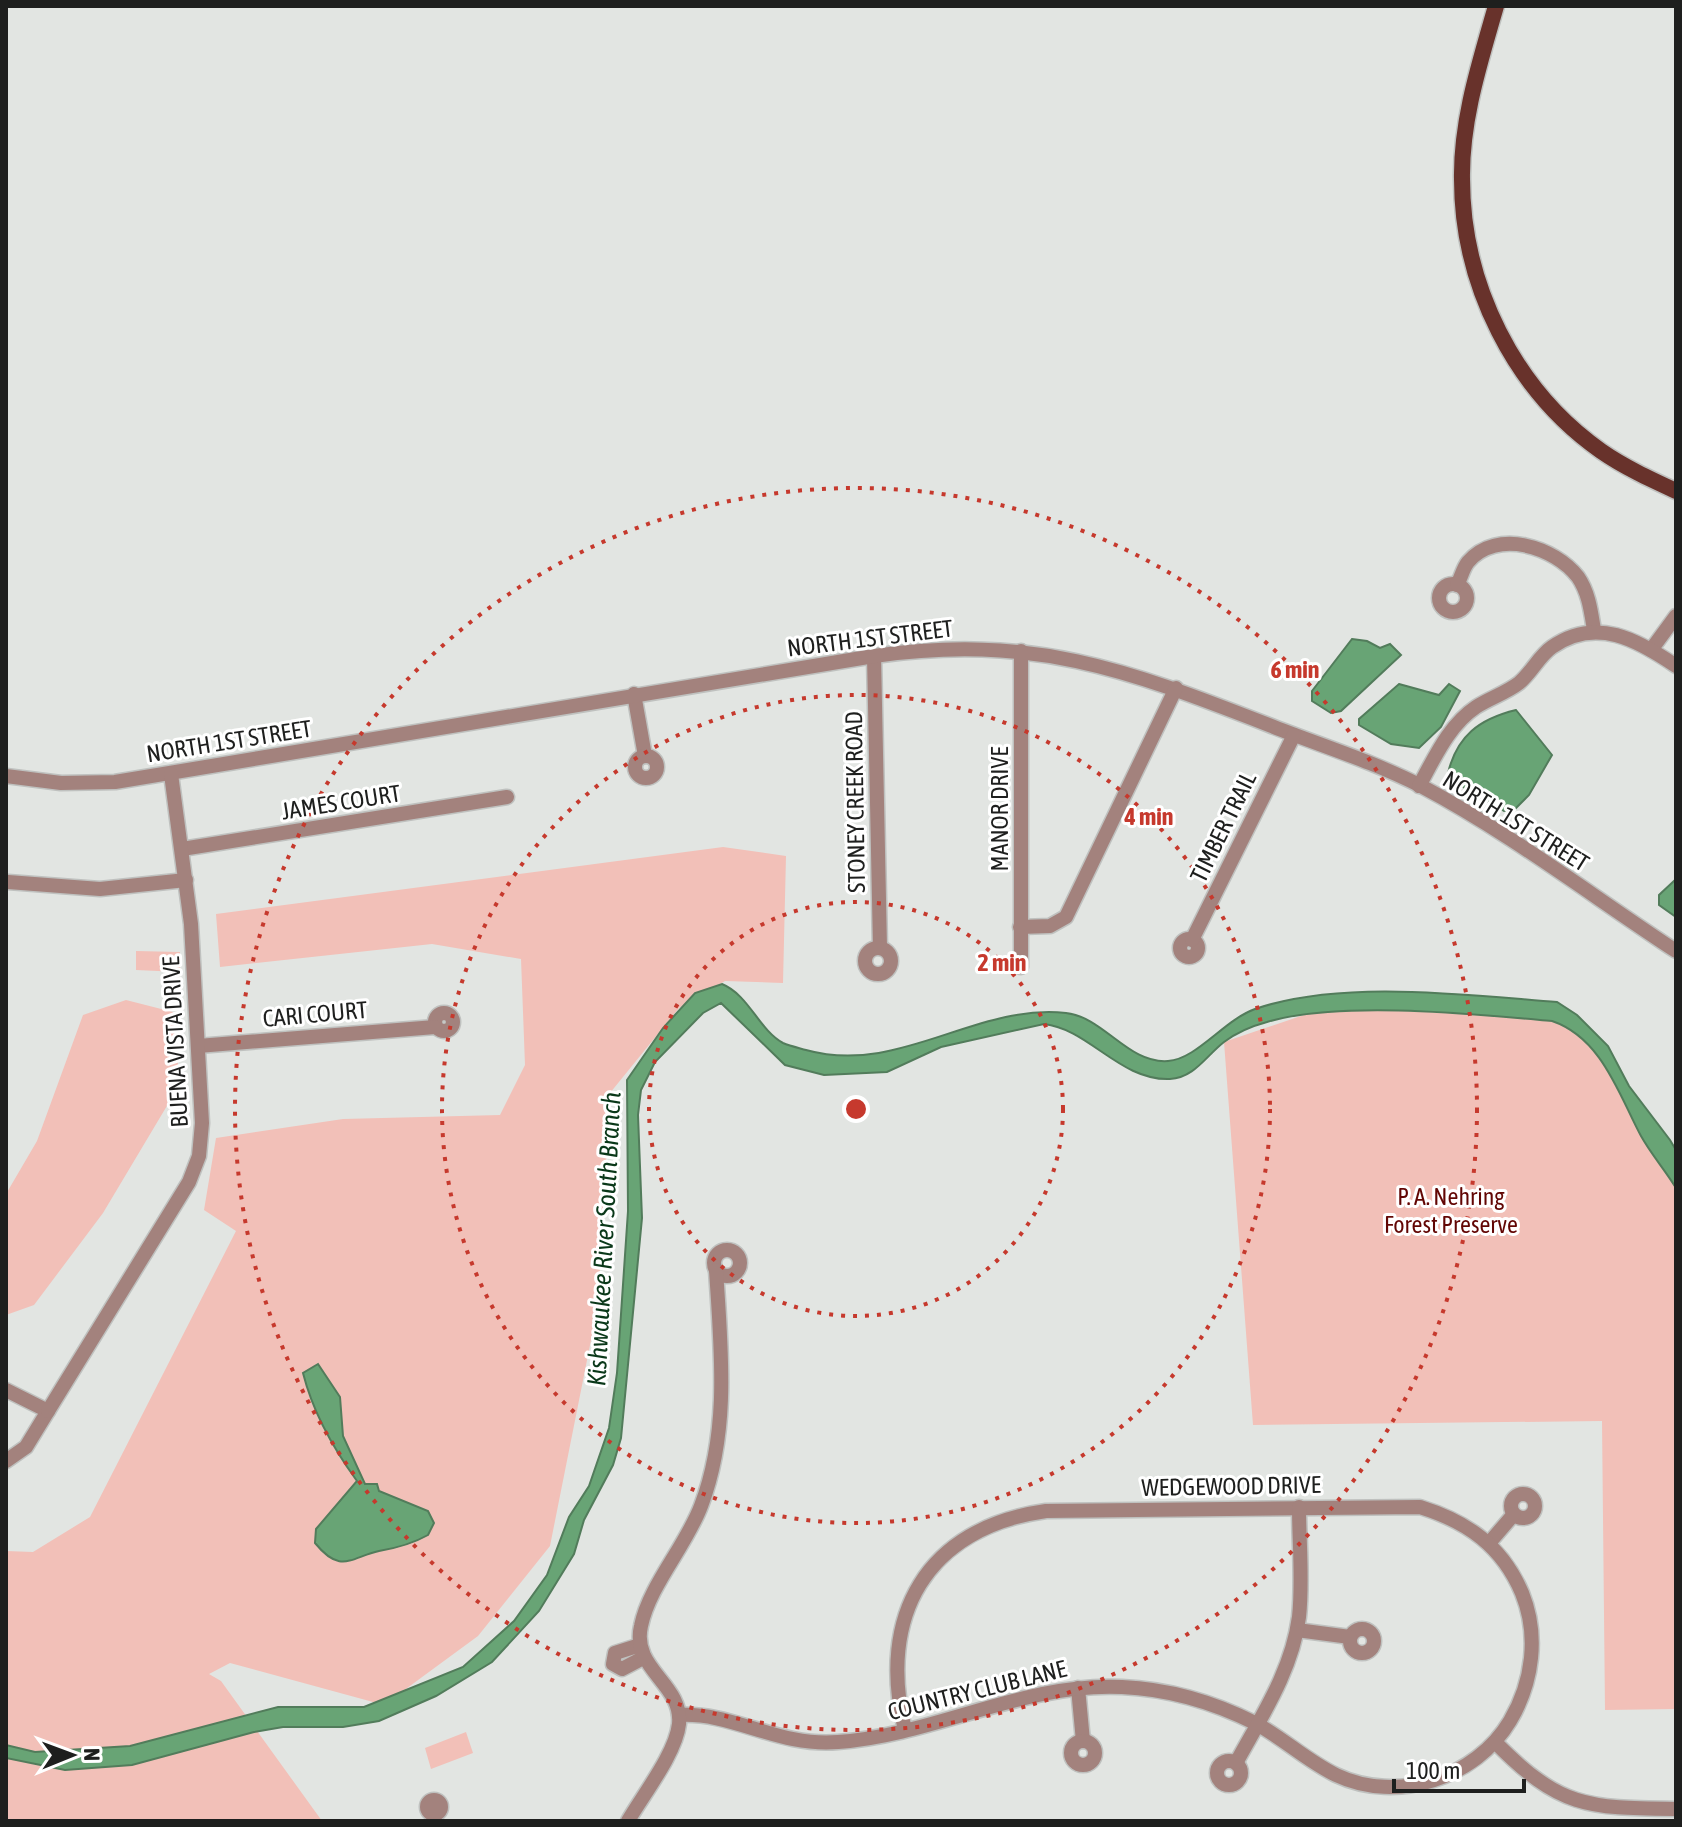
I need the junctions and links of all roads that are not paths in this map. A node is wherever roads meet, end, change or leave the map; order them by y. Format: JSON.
{"nodes":[{"id":1,"x":1496,"y":6,"type":"edge"},
{"id":2,"x":1676,"y":491,"type":"edge"},
{"id":3,"x":1457,"y":585,"type":"dead end"},
{"id":4,"x":1676,"y":616,"type":"edge"},
{"id":5,"x":1594,"y":630,"type":"junction"},
{"id":6,"x":1651,"y":650,"type":"junction"},
{"id":7,"x":1021,"y":651,"type":"junction"},
{"id":8,"x":874,"y":656,"type":"junction"},
{"id":9,"x":1675,"y":663,"type":"edge"},
{"id":10,"x":1176,"y":688,"type":"junction"},
{"id":11,"x":634,"y":694,"type":"junction"},
{"id":12,"x":1294,"y":735,"type":"junction"},
{"id":13,"x":645,"y":756,"type":"dead end"},
{"id":14,"x":171,"y":774,"type":"junction"},
{"id":15,"x":6,"y":776,"type":"edge"},
{"id":16,"x":1419,"y":786,"type":"junction"},
{"id":17,"x":507,"y":797,"type":"dead end"},
{"id":18,"x":182,"y":849,"type":"junction"},
{"id":19,"x":7,"y":880,"type":"edge"},
{"id":20,"x":186,"y":880,"type":"junction"},
{"id":21,"x":1020,"y":927,"type":"junction"},
{"id":22,"x":1192,"y":940,"type":"dead end"},
{"id":23,"x":880,"y":948,"type":"dead end"},
{"id":24,"x":1676,"y":951,"type":"edge"},
{"id":25,"x":1021,"y":967,"type":"dead end"},
{"id":26,"x":435,"y":1027,"type":"dead end"},
{"id":27,"x":198,"y":1046,"type":"junction"},
{"id":28,"x":716,"y":1270,"type":"dead end"},
{"id":29,"x":6,"y":1390,"type":"edge"},
{"id":30,"x":48,"y":1411,"type":"junction"},
{"id":31,"x":6,"y":1461,"type":"edge"},
{"id":32,"x":1299,"y":1507,"type":"junction"},
{"id":33,"x":1514,"y":1514,"type":"dead end"},
{"id":34,"x":1490,"y":1542,"type":"junction"},
{"id":35,"x":1297,"y":1630,"type":"junction"},
{"id":36,"x":1350,"y":1637,"type":"dead end"},
{"id":37,"x":1078,"y":1688,"type":"junction"},
{"id":38,"x":679,"y":1715,"type":"junction"},
{"id":39,"x":1257,"y":1724,"type":"junction"},
{"id":40,"x":905,"y":1730,"type":"junction"},
{"id":41,"x":1083,"y":1741,"type":"dead end"},
{"id":42,"x":1495,"y":1742,"type":"junction"},
{"id":43,"x":1236,"y":1763,"type":"dead end"},
{"id":44,"x":1676,"y":1809,"type":"edge"},
{"id":45,"x":628,"y":1821,"type":"edge"}],
"edges":[{"from":1,"to":2,"type":"main road"},
{"from":3,"to":5,"type":"street"},
{"from":4,"to":6,"type":"street"},
{"from":5,"to":6,"type":"street"},
{"from":5,"to":16,"type":"street"},
{"from":6,"to":9,"type":"street"},
{"from":7,"to":8,"type":"street","name":"NORTH 1ST STREET"},
{"from":7,"to":10,"type":"street","name":"NORTH 1ST STREET"},
{"from":7,"to":21,"type":"street","name":"MANOR DRIVE"},
{"from":8,"to":11,"type":"street","name":"NORTH 1ST STREET"},
{"from":8,"to":23,"type":"street","name":"STONEY CREEK ROAD"},
{"from":10,"to":12,"type":"street","name":"NORTH 1ST STREET"},
{"from":10,"to":21,"type":"street"},
{"from":11,"to":13,"type":"street"},
{"from":11,"to":14,"type":"street","name":"NORTH 1ST STREET"},
{"from":12,"to":16,"type":"street","name":"NORTH 1ST STREET"},
{"from":12,"to":22,"type":"street","name":"TIMBER TRAIL"},
{"from":14,"to":15,"type":"street","name":"NORTH 1ST STREET"},
{"from":14,"to":18,"type":"street","name":"BUENA VISTA DRIVE"},
{"from":16,"to":24,"type":"street","name":"NORTH 1ST STREET"},
{"from":17,"to":18,"type":"street","name":"JAMES COURT"},
{"from":18,"to":20,"type":"street","name":"BUENA VISTA DRIVE"},
{"from":19,"to":20,"type":"street"},
{"from":20,"to":27,"type":"street","name":"BUENA VISTA DRIVE"},
{"from":21,"to":25,"type":"street","name":"MANOR DRIVE"},
{"from":26,"to":27,"type":"street","name":"CARI COURT"},
{"from":27,"to":30,"type":"street","name":"BUENA VISTA DRIVE"},
{"from":28,"to":38,"type":"street"},
{"from":29,"to":30,"type":"street"},
{"from":30,"to":31,"type":"street","name":"BUENA VISTA DRIVE"},
{"from":32,"to":34,"type":"street","name":"WEDGEWOOD DRIVE"},
{"from":32,"to":35,"type":"street"},
{"from":32,"to":40,"type":"street","name":"WEDGEWOOD DRIVE"},
{"from":33,"to":34,"type":"street"},
{"from":34,"to":42,"type":"street","name":"WEDGEWOOD DRIVE"},
{"from":35,"to":36,"type":"street"},
{"from":35,"to":39,"type":"street"},
{"from":37,"to":39,"type":"street","name":"COUNTRY CLUB LANE"},
{"from":37,"to":40,"type":"street","name":"COUNTRY CLUB LANE"},
{"from":37,"to":41,"type":"street"},
{"from":38,"to":40,"type":"street","name":"COUNTRY CLUB LANE"},
{"from":38,"to":45,"type":"street"},
{"from":39,"to":42,"type":"street","name":"COUNTRY CLUB LANE"},
{"from":39,"to":43,"type":"street"},
{"from":42,"to":44,"type":"street"}]}
